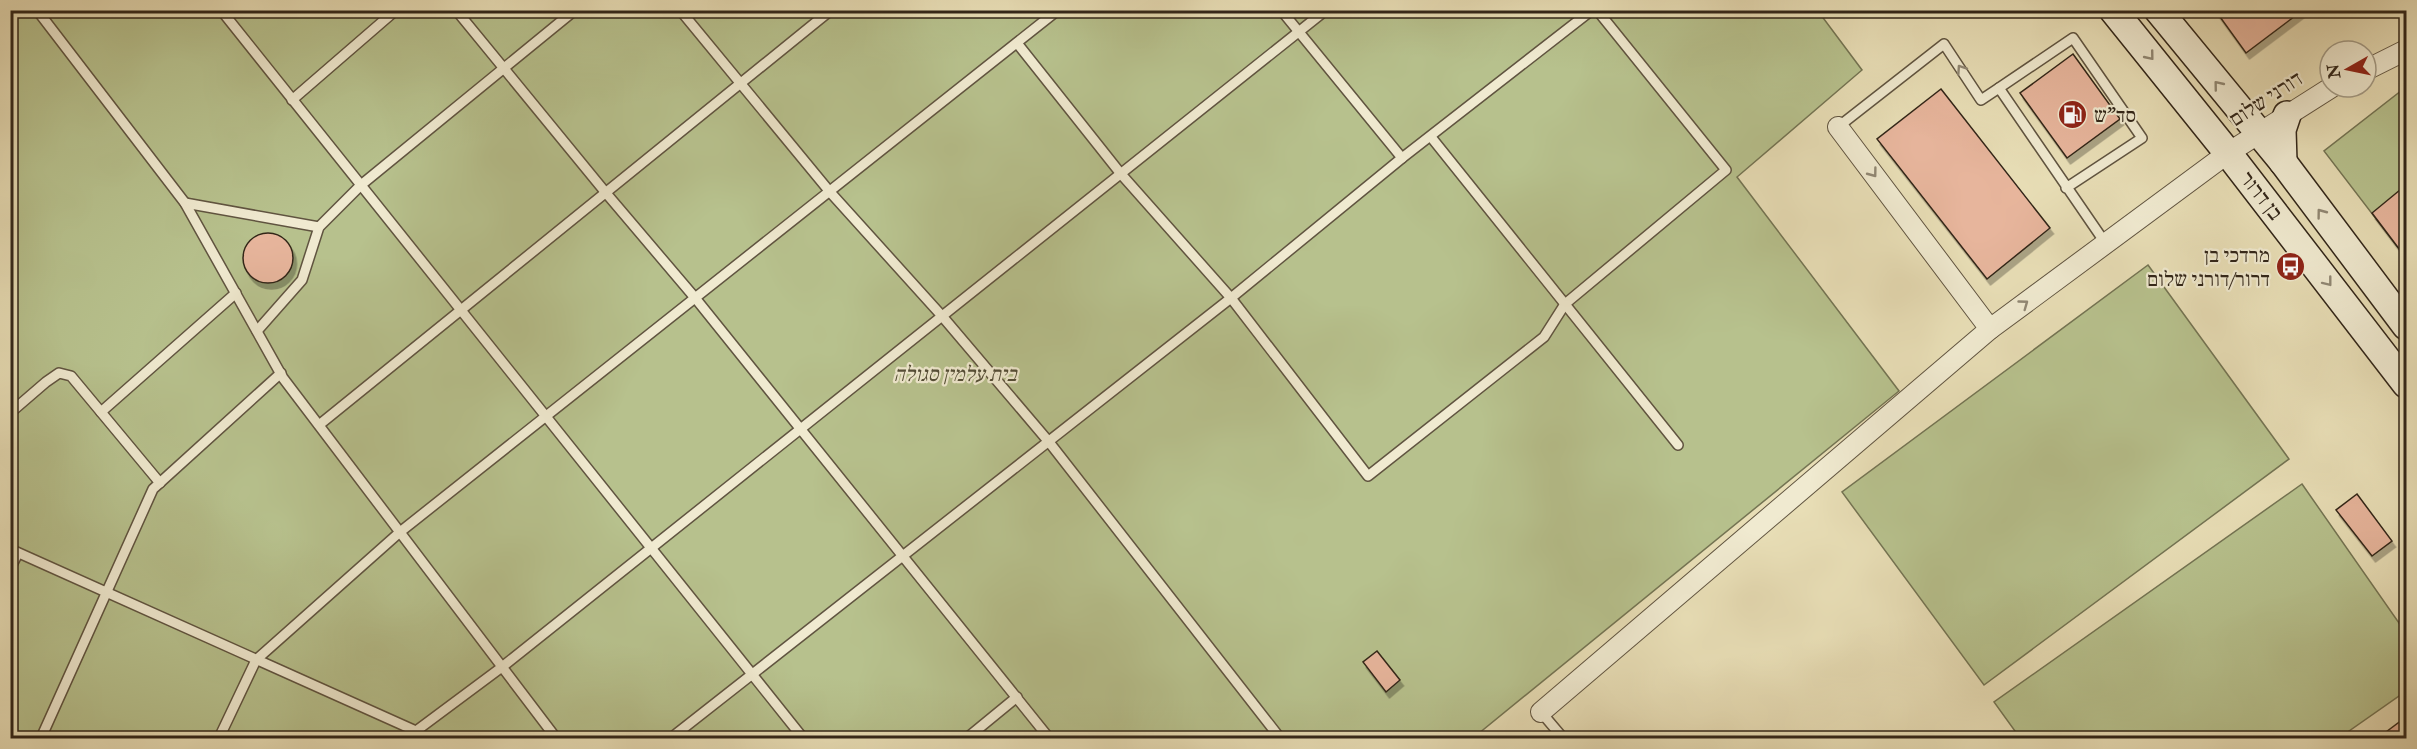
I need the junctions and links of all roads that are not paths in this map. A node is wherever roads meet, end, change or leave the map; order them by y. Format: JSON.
{"nodes":[{"id":1,"x":37,"y":10,"type":"edge"},
{"id":2,"x":221,"y":10,"type":"edge"},
{"id":3,"x":396,"y":10,"type":"edge"},
{"id":4,"x":456,"y":10,"type":"edge"},
{"id":5,"x":575,"y":10,"type":"edge"},
{"id":6,"x":681,"y":10,"type":"edge"},
{"id":7,"x":831,"y":10,"type":"edge"},
{"id":8,"x":1058,"y":10,"type":"edge"},
{"id":9,"x":1281,"y":10,"type":"edge"},
{"id":10,"x":1326,"y":10,"type":"edge"},
{"id":11,"x":1592,"y":10,"type":"edge"},
{"id":12,"x":1597,"y":10,"type":"edge"},
{"id":13,"x":2113,"y":10,"type":"edge"},
{"id":14,"x":2158,"y":10,"type":"edge"},
{"id":15,"x":1299,"y":32,"type":"junction"},
{"id":16,"x":1017,"y":43,"type":"junction"},
{"id":17,"x":2406,"y":50,"type":"edge"},
{"id":18,"x":2378,"y":64,"type":"edge"},
{"id":19,"x":504,"y":69,"type":"junction"},
{"id":20,"x":741,"y":84,"type":"junction"},
{"id":21,"x":1999,"y":88,"type":"junction"},
{"id":22,"x":2318,"y":96,"type":"edge"},
{"id":23,"x":292,"y":100,"type":"junction"},
{"id":24,"x":2287,"y":115,"type":"junction"},
{"id":25,"x":1838,"y":127,"type":"joint"},
{"id":26,"x":2258,"y":134,"type":"junction"},
{"id":27,"x":1431,"y":136,"type":"junction"},
{"id":28,"x":2228,"y":153,"type":"junction"},
{"id":29,"x":1402,"y":158,"type":"junction"},
{"id":30,"x":2283,"y":162,"type":"junction"},
{"id":31,"x":1121,"y":174,"type":"junction"},
{"id":32,"x":361,"y":185,"type":"junction"},
{"id":33,"x":2066,"y":188,"type":"junction"},
{"id":34,"x":830,"y":192,"type":"junction"},
{"id":35,"x":606,"y":193,"type":"junction"},
{"id":36,"x":185,"y":203,"type":"junction"},
{"id":37,"x":319,"y":227,"type":"junction"},
{"id":38,"x":2106,"y":244,"type":"junction"},
{"id":39,"x":236,"y":293,"type":"junction"},
{"id":40,"x":1231,"y":298,"type":"junction"},
{"id":41,"x":696,"y":299,"type":"junction"},
{"id":42,"x":1566,"y":304,"type":"junction"},
{"id":43,"x":461,"y":310,"type":"junction"},
{"id":44,"x":942,"y":316,"type":"junction"},
{"id":45,"x":2406,"y":326,"type":"edge"},
{"id":46,"x":1990,"y":329,"type":"junction"},
{"id":47,"x":257,"y":331,"type":"junction"},
{"id":48,"x":281,"y":374,"type":"junction"},
{"id":49,"x":2406,"y":384,"type":"edge"},
{"id":50,"x":101,"y":412,"type":"junction"},
{"id":51,"x":10,"y":413,"type":"edge"},
{"id":52,"x":546,"y":417,"type":"junction"},
{"id":53,"x":319,"y":425,"type":"junction"},
{"id":54,"x":800,"y":430,"type":"junction"},
{"id":55,"x":1049,"y":442,"type":"junction"},
{"id":56,"x":1678,"y":445,"type":"dead end"},
{"id":57,"x":160,"y":483,"type":"junction"},
{"id":58,"x":400,"y":532,"type":"junction"},
{"id":59,"x":651,"y":548,"type":"junction"},
{"id":60,"x":14,"y":551,"type":"edge"},
{"id":61,"x":903,"y":555,"type":"junction"},
{"id":62,"x":10,"y":569,"type":"edge"},
{"id":63,"x":107,"y":592,"type":"junction"},
{"id":64,"x":256,"y":660,"type":"junction"},
{"id":65,"x":502,"y":667,"type":"junction"},
{"id":66,"x":752,"y":674,"type":"junction"},
{"id":67,"x":1017,"y":697,"type":"junction"},
{"id":68,"x":1540,"y":712,"type":"joint"},
{"id":69,"x":415,"y":735,"type":"edge"},
{"id":70,"x":40,"y":738,"type":"edge"},
{"id":71,"x":219,"y":738,"type":"edge"},
{"id":72,"x":556,"y":738,"type":"edge"},
{"id":73,"x":671,"y":738,"type":"edge"},
{"id":74,"x":803,"y":738,"type":"edge"},
{"id":75,"x":967,"y":738,"type":"edge"},
{"id":76,"x":1049,"y":738,"type":"edge"},
{"id":77,"x":1280,"y":738,"type":"edge"},
{"id":78,"x":1563,"y":738,"type":"edge"}],
"edges":[{"from":1,"to":36,"type":"lane"},
{"from":2,"to":23,"type":"lane"},
{"from":3,"to":23,"type":"lane"},
{"from":4,"to":19,"type":"lane"},
{"from":5,"to":19,"type":"lane"},
{"from":6,"to":20,"type":"lane"},
{"from":7,"to":20,"type":"lane"},
{"from":8,"to":16,"type":"lane"},
{"from":9,"to":15,"type":"lane"},
{"from":10,"to":15,"type":"lane"},
{"from":11,"to":27,"type":"lane"},
{"from":12,"to":42,"type":"lane"},
{"from":13,"to":28,"type":"street","name":"בן דרור","one_way":true},
{"from":26,"to":14,"type":"street","name":"בן דרור","one_way":true},
{"from":15,"to":29,"type":"lane"},
{"from":15,"to":31,"type":"lane"},
{"from":16,"to":31,"type":"lane"},
{"from":16,"to":34,"type":"lane"},
{"from":17,"to":18,"type":"street"},
{"from":19,"to":32,"type":"lane"},
{"from":19,"to":35,"type":"lane"},
{"from":20,"to":34,"type":"lane"},
{"from":20,"to":35,"type":"lane"},
{"from":21,"to":25,"type":"lane","one_way":true},
{"from":21,"to":33,"type":"lane"},
{"from":21,"to":33,"type":"lane"},
{"from":22,"to":24,"type":"street","name":"דורני שלום"},
{"from":23,"to":32,"type":"lane"},
{"from":24,"to":26,"type":"street","name":"דורני שלום"},
{"from":24,"to":30,"type":"street"},
{"from":25,"to":46,"type":"street","one_way":true},
{"from":26,"to":28,"type":"street","name":"דורני שלום"},
{"from":26,"to":30,"type":"street","name":"בן דרור"},
{"from":27,"to":29,"type":"lane"},
{"from":27,"to":42,"type":"lane"},
{"from":28,"to":38,"type":"street","name":"דורני שלום"},
{"from":28,"to":49,"type":"street","name":"בן דרור","one_way":true},
{"from":29,"to":40,"type":"lane"},
{"from":45,"to":30,"type":"street","name":"בן דרור","one_way":true},
{"from":31,"to":40,"type":"lane"},
{"from":31,"to":44,"type":"lane"},
{"from":32,"to":37,"type":"lane"},
{"from":32,"to":43,"type":"lane"},
{"from":33,"to":38,"type":"lane"},
{"from":34,"to":41,"type":"lane"},
{"from":34,"to":44,"type":"lane"},
{"from":35,"to":41,"type":"lane"},
{"from":35,"to":43,"type":"lane"},
{"from":36,"to":37,"type":"lane"},
{"from":36,"to":39,"type":"lane"},
{"from":37,"to":47,"type":"lane"},
{"from":46,"to":38,"type":"street","name":"דורני שלום","one_way":true},
{"from":39,"to":47,"type":"lane"},
{"from":39,"to":50,"type":"lane"},
{"from":40,"to":42,"type":"lane"},
{"from":40,"to":55,"type":"lane"},
{"from":41,"to":52,"type":"lane"},
{"from":41,"to":54,"type":"lane"},
{"from":42,"to":56,"type":"lane"},
{"from":43,"to":52,"type":"lane"},
{"from":43,"to":53,"type":"lane"},
{"from":44,"to":54,"type":"lane"},
{"from":44,"to":55,"type":"lane"},
{"from":46,"to":68,"type":"street","name":"דורני שלום"},
{"from":47,"to":48,"type":"lane"},
{"from":48,"to":53,"type":"lane"},
{"from":48,"to":57,"type":"lane"},
{"from":50,"to":51,"type":"lane"},
{"from":50,"to":57,"type":"lane"},
{"from":52,"to":58,"type":"lane"},
{"from":52,"to":59,"type":"lane"},
{"from":53,"to":58,"type":"lane"},
{"from":54,"to":59,"type":"lane"},
{"from":54,"to":61,"type":"lane"},
{"from":55,"to":61,"type":"lane"},
{"from":55,"to":77,"type":"lane"},
{"from":57,"to":63,"type":"lane"},
{"from":58,"to":64,"type":"lane"},
{"from":58,"to":65,"type":"lane"},
{"from":59,"to":65,"type":"lane"},
{"from":59,"to":66,"type":"lane"},
{"from":60,"to":62,"type":"lane"},
{"from":60,"to":63,"type":"lane"},
{"from":61,"to":66,"type":"lane"},
{"from":61,"to":67,"type":"lane"},
{"from":63,"to":64,"type":"lane"},
{"from":63,"to":70,"type":"lane"},
{"from":64,"to":69,"type":"lane"},
{"from":64,"to":71,"type":"lane"},
{"from":65,"to":69,"type":"lane"},
{"from":65,"to":72,"type":"lane"},
{"from":66,"to":73,"type":"lane"},
{"from":66,"to":74,"type":"lane"},
{"from":67,"to":75,"type":"lane"},
{"from":67,"to":76,"type":"lane"},
{"from":68,"to":78,"type":"lane"}]}
